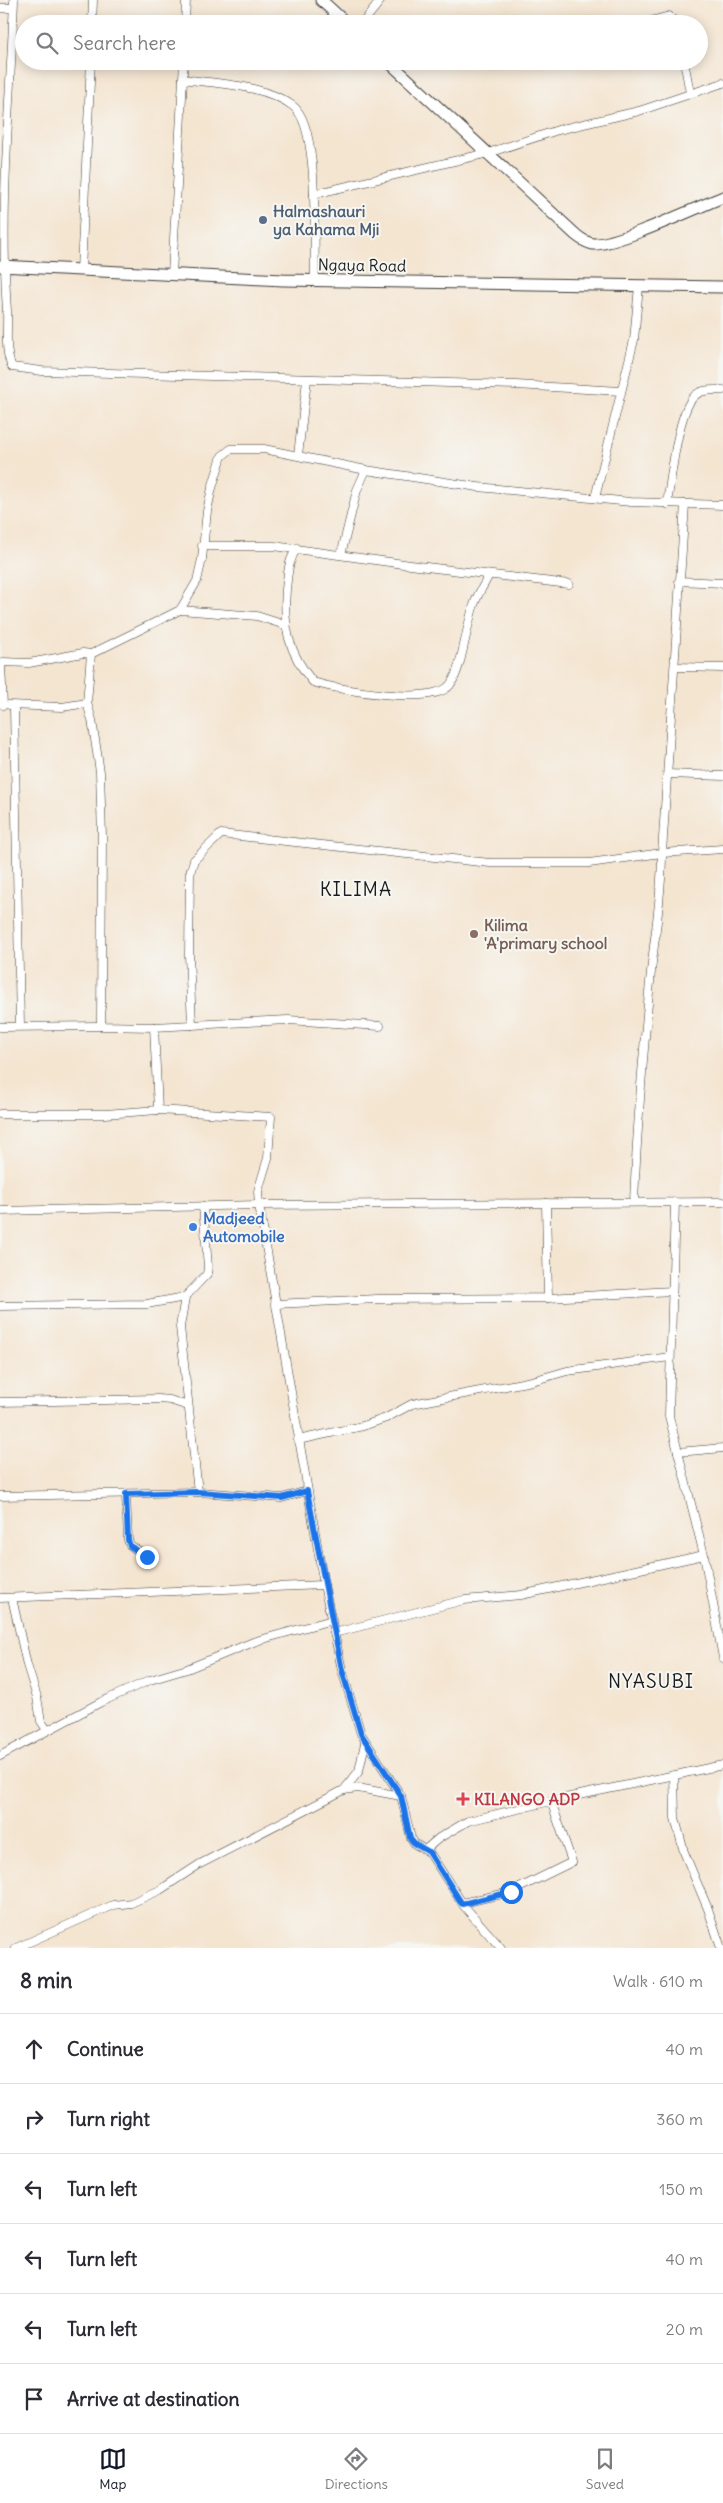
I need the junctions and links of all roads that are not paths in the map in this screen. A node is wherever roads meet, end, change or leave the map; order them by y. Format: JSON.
{"nodes":[{"id":1,"x":93,"y":0,"type":"edge"},
{"id":2,"x":186,"y":0,"type":"edge"},
{"id":3,"x":321,"y":0,"type":"edge"},
{"id":4,"x":381,"y":0,"type":"edge"},
{"id":5,"x":13,"y":4,"type":"edge"},
{"id":6,"x":0,"y":8,"type":"edge"},
{"id":7,"x":92,"y":15,"type":"edge"},
{"id":8,"x":186,"y":15,"type":"edge"},
{"id":9,"x":337,"y":15,"type":"edge"},
{"id":10,"x":369,"y":15,"type":"edge"},
{"id":11,"x":90,"y":70,"type":"edge"},
{"id":12,"x":183,"y":70,"type":"edge"},
{"id":13,"x":398,"y":70,"type":"edge"},
{"id":14,"x":686,"y":70,"type":"edge"},
{"id":15,"x":182,"y":79,"type":"junction"},
{"id":16,"x":723,"y":83,"type":"edge"},
{"id":17,"x":690,"y":93,"type":"junction"},
{"id":18,"x":488,"y":153,"type":"junction"},
{"id":19,"x":2,"y":165,"type":"edge"},
{"id":20,"x":314,"y":194,"type":"junction"},
{"id":21,"x":723,"y":197,"type":"edge"},
{"id":22,"x":2,"y":266,"type":"edge"},
{"id":23,"x":81,"y":270,"type":"junction"},
{"id":24,"x":172,"y":274,"type":"junction"},
{"id":25,"x":315,"y":280,"type":"junction"},
{"id":26,"x":639,"y":286,"type":"junction"},
{"id":27,"x":723,"y":288,"type":"edge"},
{"id":28,"x":307,"y":380,"type":"junction"},
{"id":29,"x":723,"y":390,"type":"edge"},
{"id":30,"x":621,"y":391,"type":"junction"},
{"id":31,"x":298,"y":455,"type":"junction"},
{"id":32,"x":366,"y":470,"type":"junction"},
{"id":33,"x":595,"y":498,"type":"junction"},
{"id":34,"x":667,"y":504,"type":"junction"},
{"id":35,"x":685,"y":504,"type":"junction"},
{"id":36,"x":723,"y":505,"type":"edge"},
{"id":37,"x":202,"y":546,"type":"junction"},
{"id":38,"x":297,"y":548,"type":"junction"},
{"id":39,"x":341,"y":555,"type":"junction"},
{"id":40,"x":489,"y":575,"type":"junction"},
{"id":41,"x":679,"y":581,"type":"junction"},
{"id":42,"x":723,"y":583,"type":"edge"},
{"id":43,"x":569,"y":584,"type":"dead end"},
{"id":44,"x":180,"y":610,"type":"junction"},
{"id":45,"x":285,"y":625,"type":"junction"},
{"id":46,"x":91,"y":654,"type":"junction"},
{"id":47,"x":676,"y":667,"type":"junction"},
{"id":48,"x":723,"y":668,"type":"edge"},
{"id":49,"x":87,"y":703,"type":"junction"},
{"id":50,"x":1,"y":705,"type":"edge"},
{"id":51,"x":14,"y":706,"type":"junction"},
{"id":52,"x":668,"y":774,"type":"junction"},
{"id":53,"x":723,"y":776,"type":"edge"},
{"id":54,"x":723,"y":849,"type":"edge"},
{"id":55,"x":662,"y":853,"type":"junction"},
{"id":56,"x":192,"y":1025,"type":"junction"},
{"id":57,"x":20,"y":1026,"type":"junction"},
{"id":58,"x":101,"y":1026,"type":"junction"},
{"id":59,"x":380,"y":1026,"type":"dead end"},
{"id":60,"x":0,"y":1027,"type":"edge"},
{"id":61,"x":154,"y":1027,"type":"junction"},
{"id":62,"x":158,"y":1110,"type":"junction"},
{"id":63,"x":0,"y":1114,"type":"edge"},
{"id":64,"x":634,"y":1202,"type":"junction"},
{"id":65,"x":675,"y":1202,"type":"junction"},
{"id":66,"x":723,"y":1202,"type":"edge"},
{"id":67,"x":546,"y":1203,"type":"junction"},
{"id":68,"x":259,"y":1204,"type":"junction"},
{"id":69,"x":203,"y":1206,"type":"junction"},
{"id":70,"x":0,"y":1212,"type":"edge"},
{"id":71,"x":672,"y":1291,"type":"junction"},
{"id":72,"x":185,"y":1297,"type":"junction"},
{"id":73,"x":548,"y":1298,"type":"junction"},
{"id":74,"x":275,"y":1304,"type":"junction"},
{"id":75,"x":0,"y":1306,"type":"edge"},
{"id":76,"x":670,"y":1357,"type":"junction"},
{"id":77,"x":0,"y":1402,"type":"edge"},
{"id":78,"x":188,"y":1406,"type":"junction"},
{"id":79,"x":298,"y":1440,"type":"junction"},
{"id":80,"x":723,"y":1448,"type":"edge"},
{"id":81,"x":678,"y":1452,"type":"junction"},
{"id":82,"x":307,"y":1491,"type":"junction"},
{"id":83,"x":198,"y":1492,"type":"junction"},
{"id":84,"x":126,"y":1494,"type":"junction"},
{"id":85,"x":0,"y":1496,"type":"edge"},
{"id":86,"x":704,"y":1555,"type":"junction"},
{"id":87,"x":147,"y":1557,"type":"dead end"},
{"id":88,"x":324,"y":1585,"type":"junction"},
{"id":89,"x":0,"y":1598,"type":"edge"},
{"id":90,"x":12,"y":1598,"type":"junction"},
{"id":91,"x":332,"y":1620,"type":"junction"},
{"id":92,"x":334,"y":1633,"type":"junction"},
{"id":93,"x":723,"y":1658,"type":"edge"},
{"id":94,"x":47,"y":1730,"type":"junction"},
{"id":95,"x":365,"y":1743,"type":"junction"},
{"id":96,"x":0,"y":1756,"type":"edge"},
{"id":97,"x":723,"y":1765,"type":"edge"},
{"id":98,"x":674,"y":1775,"type":"junction"},
{"id":99,"x":344,"y":1790,"type":"junction"},
{"id":100,"x":401,"y":1796,"type":"junction"},
{"id":101,"x":551,"y":1800,"type":"junction"},
{"id":102,"x":425,"y":1850,"type":"junction"},
{"id":103,"x":462,"y":1904,"type":"junction"},
{"id":104,"x":16,"y":1948,"type":"edge"},
{"id":105,"x":501,"y":1948,"type":"edge"},
{"id":106,"x":721,"y":1948,"type":"edge"}],
"edges":[{"from":1,"to":7,"type":"street"},
{"from":2,"to":8,"type":"street"},
{"from":3,"to":9,"type":"street"},
{"from":4,"to":10,"type":"street"},
{"from":5,"to":6,"type":"street"},
{"from":5,"to":19,"type":"street"},
{"from":11,"to":23,"type":"street"},
{"from":12,"to":15,"type":"street"},
{"from":13,"to":18,"type":"street"},
{"from":14,"to":17,"type":"street"},
{"from":15,"to":20,"type":"street"},
{"from":15,"to":24,"type":"street"},
{"from":16,"to":17,"type":"street"},
{"from":17,"to":18,"type":"street"},
{"from":18,"to":20,"type":"street"},
{"from":18,"to":21,"type":"street"},
{"from":19,"to":22,"type":"street"},
{"from":20,"to":25,"type":"street"},
{"from":22,"to":23,"type":"street","name":"Ngaya Road"},
{"from":22,"to":28,"type":"street"},
{"from":23,"to":24,"type":"street","name":"Ngaya Road"},
{"from":24,"to":25,"type":"street","name":"Ngaya Road"},
{"from":25,"to":26,"type":"street","name":"Ngaya Road"},
{"from":26,"to":27,"type":"street","name":"Ngaya Road"},
{"from":26,"to":30,"type":"street"},
{"from":28,"to":30,"type":"street"},
{"from":28,"to":31,"type":"street"},
{"from":29,"to":34,"type":"street"},
{"from":30,"to":33,"type":"street"},
{"from":31,"to":32,"type":"street"},
{"from":31,"to":37,"type":"street"},
{"from":32,"to":33,"type":"street"},
{"from":32,"to":39,"type":"street"},
{"from":33,"to":34,"type":"street"},
{"from":34,"to":35,"type":"street"},
{"from":35,"to":36,"type":"street"},
{"from":35,"to":41,"type":"street"},
{"from":37,"to":38,"type":"street"},
{"from":37,"to":44,"type":"street"},
{"from":38,"to":39,"type":"street"},
{"from":38,"to":45,"type":"street"},
{"from":39,"to":40,"type":"street"},
{"from":40,"to":43,"type":"street"},
{"from":40,"to":45,"type":"street"},
{"from":41,"to":42,"type":"street"},
{"from":41,"to":47,"type":"street"},
{"from":44,"to":45,"type":"street"},
{"from":44,"to":46,"type":"street"},
{"from":46,"to":49,"type":"street"},
{"from":46,"to":50,"type":"street"},
{"from":47,"to":48,"type":"street"},
{"from":47,"to":52,"type":"street"},
{"from":49,"to":51,"type":"street"},
{"from":49,"to":58,"type":"street"},
{"from":50,"to":51,"type":"street"},
{"from":51,"to":57,"type":"street"},
{"from":52,"to":53,"type":"street"},
{"from":52,"to":55,"type":"street"},
{"from":54,"to":55,"type":"street"},
{"from":55,"to":56,"type":"street"},
{"from":55,"to":64,"type":"street"},
{"from":56,"to":59,"type":"street"},
{"from":56,"to":61,"type":"street"},
{"from":57,"to":58,"type":"street"},
{"from":57,"to":60,"type":"street"},
{"from":58,"to":61,"type":"street"},
{"from":61,"to":62,"type":"street"},
{"from":62,"to":63,"type":"street"},
{"from":62,"to":68,"type":"street"},
{"from":64,"to":65,"type":"street"},
{"from":64,"to":67,"type":"street"},
{"from":65,"to":66,"type":"street"},
{"from":65,"to":71,"type":"street"},
{"from":67,"to":68,"type":"street"},
{"from":67,"to":73,"type":"street"},
{"from":68,"to":69,"type":"street"},
{"from":68,"to":74,"type":"street"},
{"from":69,"to":70,"type":"street"},
{"from":69,"to":72,"type":"street"},
{"from":71,"to":73,"type":"street"},
{"from":71,"to":76,"type":"street"},
{"from":72,"to":75,"type":"street"},
{"from":72,"to":78,"type":"street"},
{"from":73,"to":74,"type":"street"},
{"from":74,"to":79,"type":"street"},
{"from":76,"to":79,"type":"street"},
{"from":76,"to":81,"type":"street"},
{"from":77,"to":78,"type":"street"},
{"from":78,"to":83,"type":"street"},
{"from":79,"to":82,"type":"street"},
{"from":80,"to":81,"type":"street"},
{"from":81,"to":86,"type":"street"},
{"from":82,"to":83,"type":"street"},
{"from":82,"to":88,"type":"street"},
{"from":83,"to":84,"type":"street"},
{"from":84,"to":85,"type":"street"},
{"from":84,"to":87,"type":"street"},
{"from":86,"to":92,"type":"street"},
{"from":86,"to":93,"type":"street"},
{"from":88,"to":90,"type":"street"},
{"from":88,"to":91,"type":"street"},
{"from":89,"to":90,"type":"street"},
{"from":90,"to":94,"type":"street"},
{"from":91,"to":92,"type":"street"},
{"from":91,"to":94,"type":"street"},
{"from":92,"to":95,"type":"street"},
{"from":94,"to":96,"type":"street"},
{"from":95,"to":99,"type":"street"},
{"from":95,"to":100,"type":"street"},
{"from":97,"to":98,"type":"street"},
{"from":98,"to":101,"type":"street"},
{"from":98,"to":106,"type":"street"},
{"from":99,"to":100,"type":"street"},
{"from":99,"to":104,"type":"street"},
{"from":100,"to":102,"type":"street"},
{"from":101,"to":102,"type":"street"},
{"from":101,"to":103,"type":"street"},
{"from":102,"to":103,"type":"street"},
{"from":103,"to":105,"type":"street"}]}
